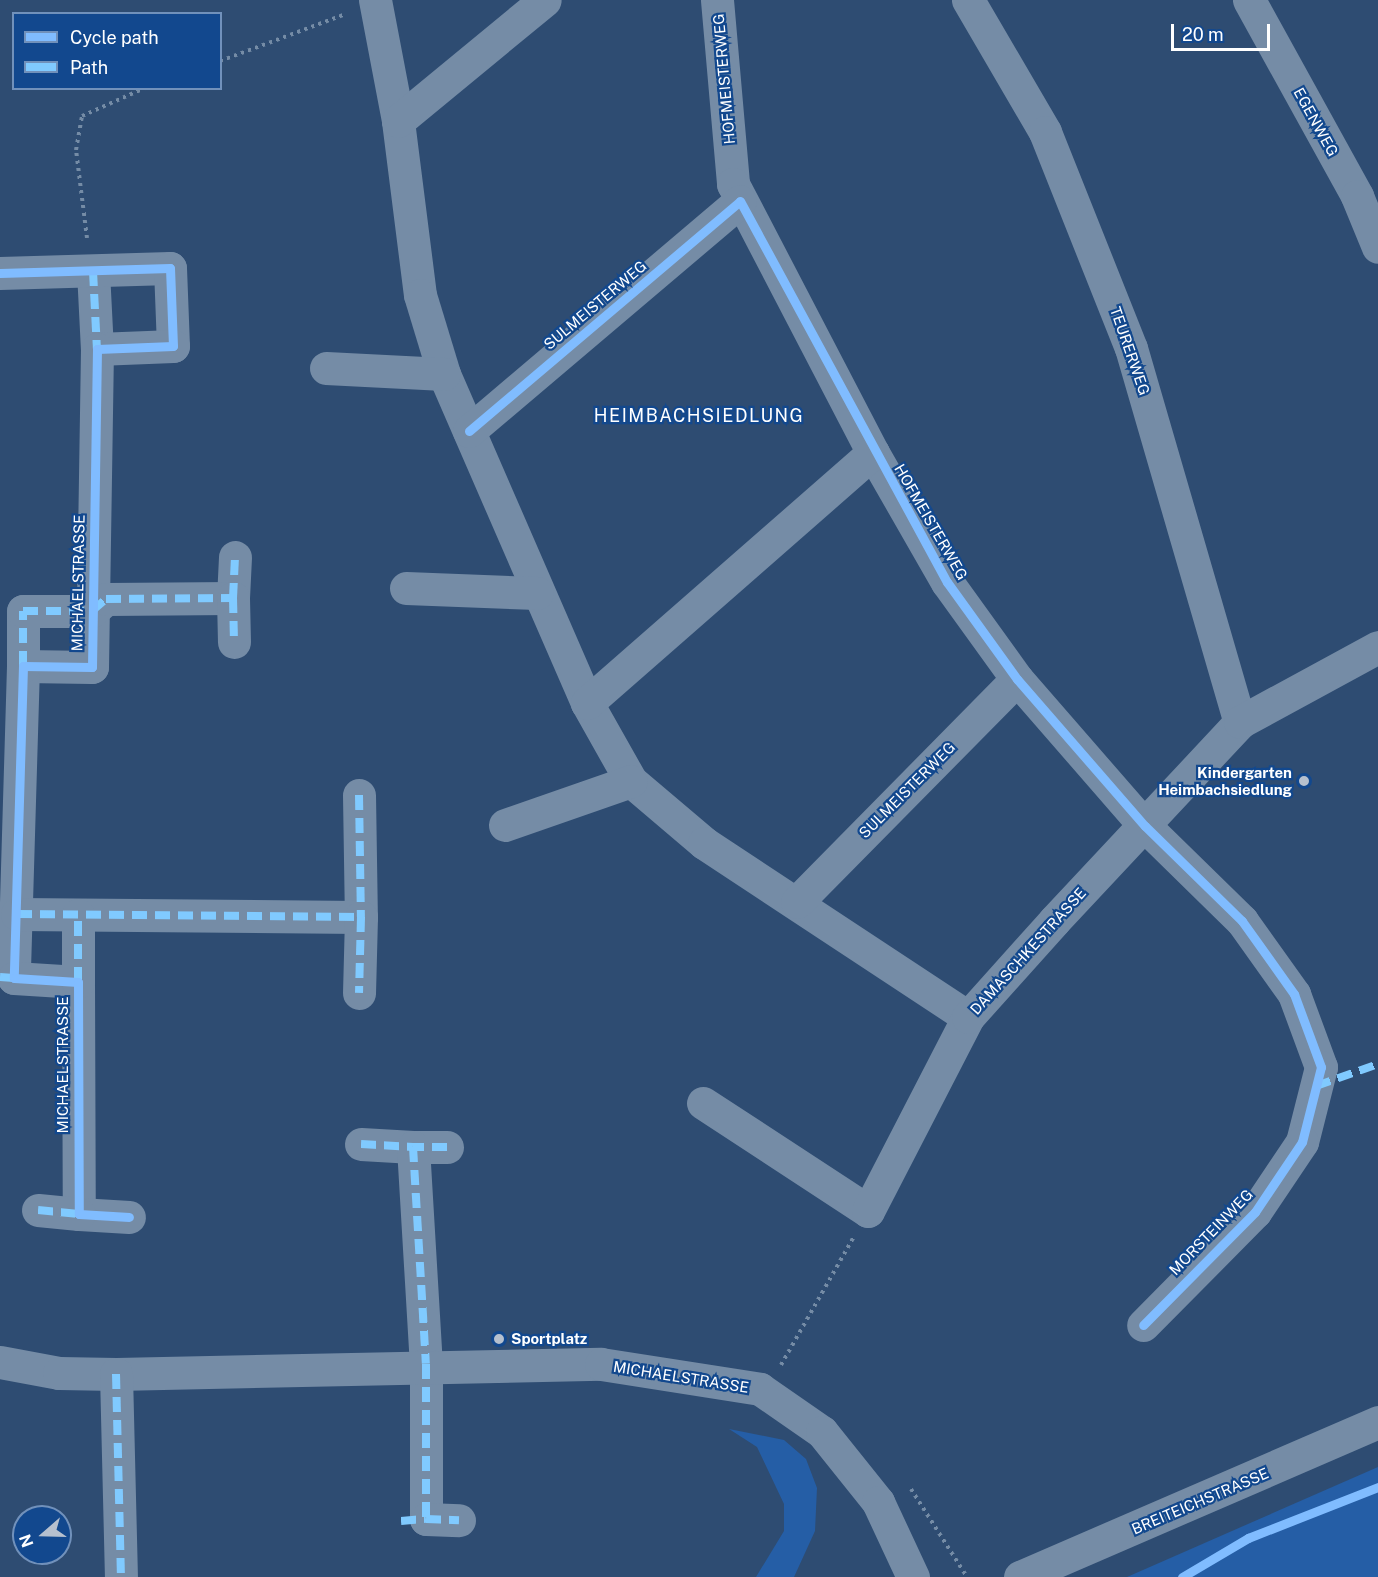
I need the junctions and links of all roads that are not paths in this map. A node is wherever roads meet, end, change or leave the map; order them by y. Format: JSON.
{"nodes":[{"id":1,"x":545,"y":0,"type":"edge"},
{"id":2,"x":717,"y":0,"type":"edge"},
{"id":3,"x":968,"y":0,"type":"edge"},
{"id":4,"x":1250,"y":0,"type":"edge"},
{"id":5,"x":375,"y":1,"type":"edge"},
{"id":6,"x":398,"y":121,"type":"junction"},
{"id":7,"x":740,"y":201,"type":"junction"},
{"id":8,"x":1378,"y":247,"type":"edge"},
{"id":9,"x":93,"y":271,"type":"junction"},
{"id":10,"x":0,"y":273,"type":"edge"},
{"id":11,"x":97,"y":349,"type":"junction"},
{"id":12,"x":326,"y":368,"type":"dead end"},
{"id":13,"x":444,"y":374,"type":"junction"},
{"id":14,"x":469,"y":431,"type":"junction"},
{"id":15,"x":873,"y":453,"type":"junction"},
{"id":16,"x":235,"y":557,"type":"dead end"},
{"id":17,"x":406,"y":588,"type":"dead end"},
{"id":18,"x":537,"y":593,"type":"junction"},
{"id":19,"x":233,"y":598,"type":"junction"},
{"id":20,"x":92,"y":611,"type":"junction"},
{"id":21,"x":234,"y":642,"type":"dead end"},
{"id":22,"x":1378,"y":647,"type":"edge"},
{"id":23,"x":23,"y":666,"type":"junction"},
{"id":24,"x":1017,"y":679,"type":"junction"},
{"id":25,"x":587,"y":703,"type":"junction"},
{"id":26,"x":1240,"y":722,"type":"junction"},
{"id":27,"x":631,"y":780,"type":"junction"},
{"id":28,"x":359,"y":795,"type":"dead end"},
{"id":29,"x":506,"y":825,"type":"dead end"},
{"id":30,"x":1145,"y":826,"type":"junction"},
{"id":31,"x":797,"y":902,"type":"junction"},
{"id":32,"x":17,"y":914,"type":"junction"},
{"id":33,"x":78,"y":915,"type":"junction"},
{"id":34,"x":361,"y":917,"type":"junction"},
{"id":35,"x":7,"y":978,"type":"edge"},
{"id":36,"x":78,"y":982,"type":"junction"},
{"id":37,"x":359,"y":993,"type":"dead end"},
{"id":38,"x":968,"y":1017,"type":"junction"},
{"id":39,"x":703,"y":1102,"type":"dead end"},
{"id":40,"x":361,"y":1144,"type":"dead end"},
{"id":41,"x":413,"y":1147,"type":"junction"},
{"id":42,"x":447,"y":1147,"type":"dead end"},
{"id":43,"x":38,"y":1210,"type":"dead end"},
{"id":44,"x":79,"y":1214,"type":"junction"},
{"id":45,"x":129,"y":1217,"type":"dead end"},
{"id":46,"x":1143,"y":1325,"type":"dead end"},
{"id":47,"x":0,"y":1362,"type":"edge"},
{"id":48,"x":426,"y":1364,"type":"junction"},
{"id":49,"x":116,"y":1374,"type":"junction"},
{"id":50,"x":1378,"y":1422,"type":"edge"},
{"id":51,"x":459,"y":1520,"type":"dead end"},
{"id":52,"x":121,"y":1577,"type":"edge"},
{"id":53,"x":913,"y":1577,"type":"edge"},
{"id":54,"x":1020,"y":1577,"type":"edge"}],
"edges":[{"from":1,"to":6,"type":"street"},
{"from":2,"to":7,"type":"street","name":"HOFMEISTERWEG"},
{"from":3,"to":26,"type":"street","name":"TEURERWEG"},
{"from":4,"to":8,"type":"street","name":"EGENWEG"},
{"from":5,"to":6,"type":"street"},
{"from":6,"to":13,"type":"street"},
{"from":7,"to":14,"type":"street","name":"SULMEISTERWEG"},
{"from":7,"to":15,"type":"street","name":"HOFMEISTERWEG"},
{"from":9,"to":10,"type":"street"},
{"from":9,"to":11,"type":"street","name":"MICHAELSTRASSE"},
{"from":9,"to":11,"type":"street"},
{"from":11,"to":20,"type":"street","name":"MICHAELSTRASSE"},
{"from":12,"to":13,"type":"street"},
{"from":13,"to":14,"type":"street"},
{"from":14,"to":18,"type":"street"},
{"from":15,"to":24,"type":"street","name":"HOFMEISTERWEG"},
{"from":15,"to":25,"type":"street"},
{"from":16,"to":19,"type":"street"},
{"from":17,"to":18,"type":"street"},
{"from":18,"to":25,"type":"street"},
{"from":19,"to":20,"type":"street","name":"MICHAELSTRASSE"},
{"from":19,"to":21,"type":"street"},
{"from":20,"to":23,"type":"street","name":"MICHAELSTRASSE"},
{"from":20,"to":23,"type":"street","name":"MICHAELSTRASSE"},
{"from":22,"to":26,"type":"street","name":"DAMASCHKESTRASSE"},
{"from":23,"to":32,"type":"street","name":"MICHAELSTRASSE"},
{"from":24,"to":30,"type":"street","name":"HOFMEISTERWEG"},
{"from":24,"to":31,"type":"street","name":"SULMEISTERWEG"},
{"from":25,"to":27,"type":"street"},
{"from":26,"to":30,"type":"street","name":"DAMASCHKESTRASSE"},
{"from":27,"to":29,"type":"street"},
{"from":27,"to":31,"type":"street"},
{"from":28,"to":34,"type":"street"},
{"from":30,"to":38,"type":"street","name":"DAMASCHKESTRASSE"},
{"from":30,"to":46,"type":"street","name":"MORSTEINWEG"},
{"from":31,"to":38,"type":"street"},
{"from":32,"to":33,"type":"street"},
{"from":32,"to":35,"type":"street","name":"MICHAELSTRASSE"},
{"from":33,"to":34,"type":"street"},
{"from":33,"to":36,"type":"street","name":"MICHAELSTRASSE"},
{"from":34,"to":37,"type":"street"},
{"from":35,"to":36,"type":"street","name":"MICHAELSTRASSE"},
{"from":36,"to":44,"type":"street","name":"MICHAELSTRASSE"},
{"from":38,"to":39,"type":"street","name":"DAMASCHKESTRASSE"},
{"from":40,"to":41,"type":"street"},
{"from":41,"to":42,"type":"street"},
{"from":41,"to":48,"type":"street"},
{"from":43,"to":44,"type":"street"},
{"from":44,"to":45,"type":"street"},
{"from":47,"to":49,"type":"street","name":"MICHAELSTRASSE"},
{"from":48,"to":49,"type":"street","name":"MICHAELSTRASSE"},
{"from":48,"to":51,"type":"street"},
{"from":48,"to":53,"type":"street","name":"MICHAELSTRASSE"},
{"from":49,"to":52,"type":"street"},
{"from":50,"to":54,"type":"street","name":"BREITEICHSTRASSE"}]}
